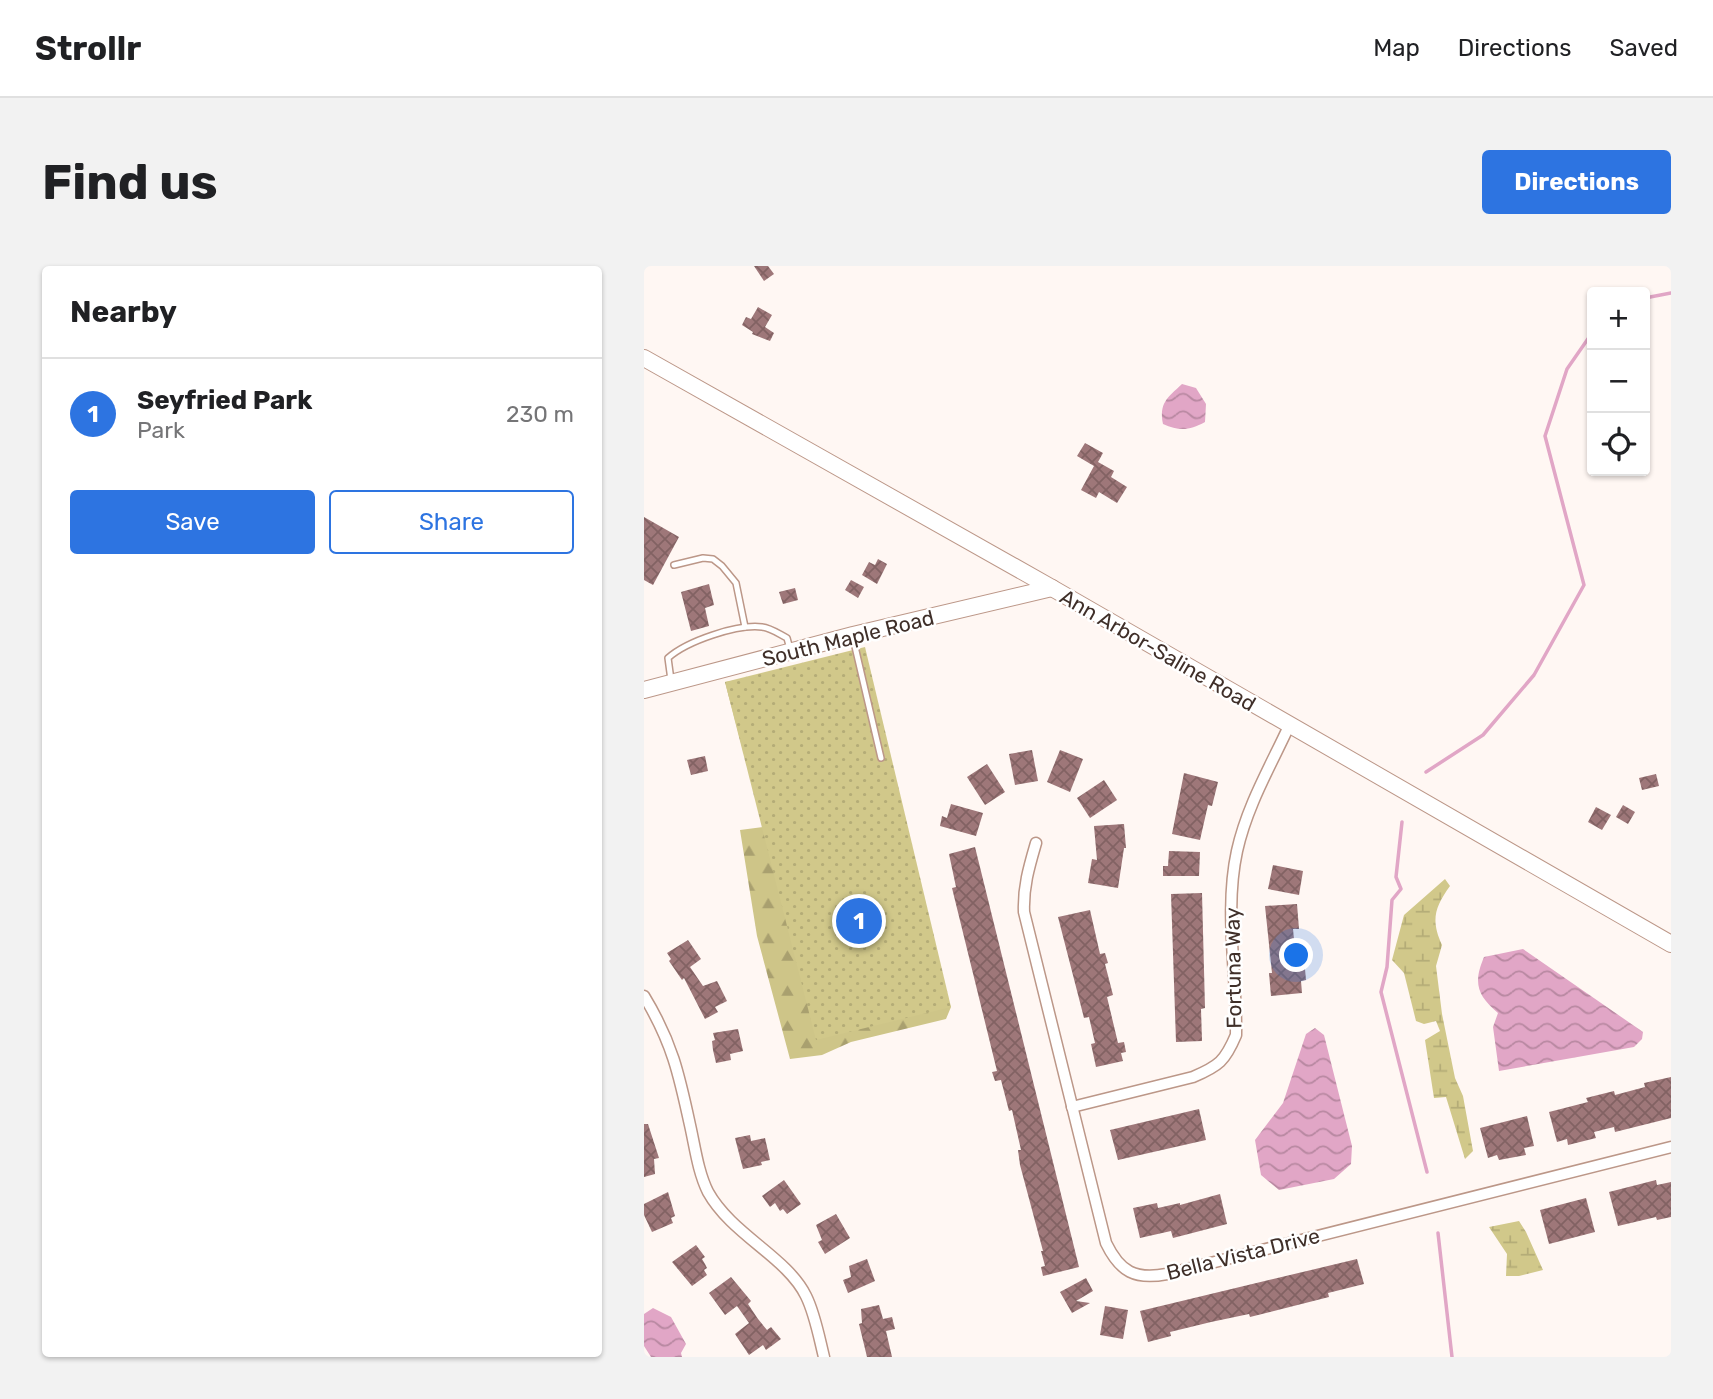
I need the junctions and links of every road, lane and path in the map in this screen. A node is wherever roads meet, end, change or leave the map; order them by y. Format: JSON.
{"nodes":[{"id":1,"x":644,"y":358,"type":"edge"},
{"id":2,"x":674,"y":565,"type":"dead end"},
{"id":3,"x":1052,"y":588,"type":"junction"},
{"id":4,"x":744,"y":627,"type":"junction"},
{"id":5,"x":853,"y":635,"type":"junction"},
{"id":6,"x":791,"y":652,"type":"junction"},
{"id":7,"x":672,"y":683,"type":"junction"},
{"id":8,"x":644,"y":690,"type":"edge"},
{"id":9,"x":1289,"y":726,"type":"junction"},
{"id":10,"x":881,"y":758,"type":"dead end"},
{"id":11,"x":1036,"y":844,"type":"dead end"},
{"id":12,"x":1671,"y":944,"type":"edge"},
{"id":13,"x":644,"y":996,"type":"edge"},
{"id":14,"x":1072,"y":1107,"type":"junction"},
{"id":15,"x":1671,"y":1147,"type":"edge"},
{"id":16,"x":824,"y":1357,"type":"edge"}],
"edges":[{"from":1,"to":3,"type":"main road","name":"Ann Arbor-Saline Road"},
{"from":2,"to":4,"type":"lane"},
{"from":3,"to":5,"type":"main road","name":"South Maple Road"},
{"from":3,"to":9,"type":"main road","name":"Ann Arbor-Saline Road"},
{"from":4,"to":6,"type":"lane"},
{"from":4,"to":7,"type":"lane"},
{"from":5,"to":6,"type":"main road","name":"South Maple Road"},
{"from":5,"to":10,"type":"lane"},
{"from":6,"to":7,"type":"main road","name":"South Maple Road"},
{"from":7,"to":8,"type":"main road","name":"South Maple Road"},
{"from":9,"to":12,"type":"main road","name":"Ann Arbor-Saline Road"},
{"from":9,"to":14,"type":"street","name":"Fortuna Way"},
{"from":11,"to":14,"type":"street","name":"Bella Vista Drive"},
{"from":13,"to":16,"type":"street"},
{"from":14,"to":15,"type":"street","name":"Bella Vista Drive"}]}
